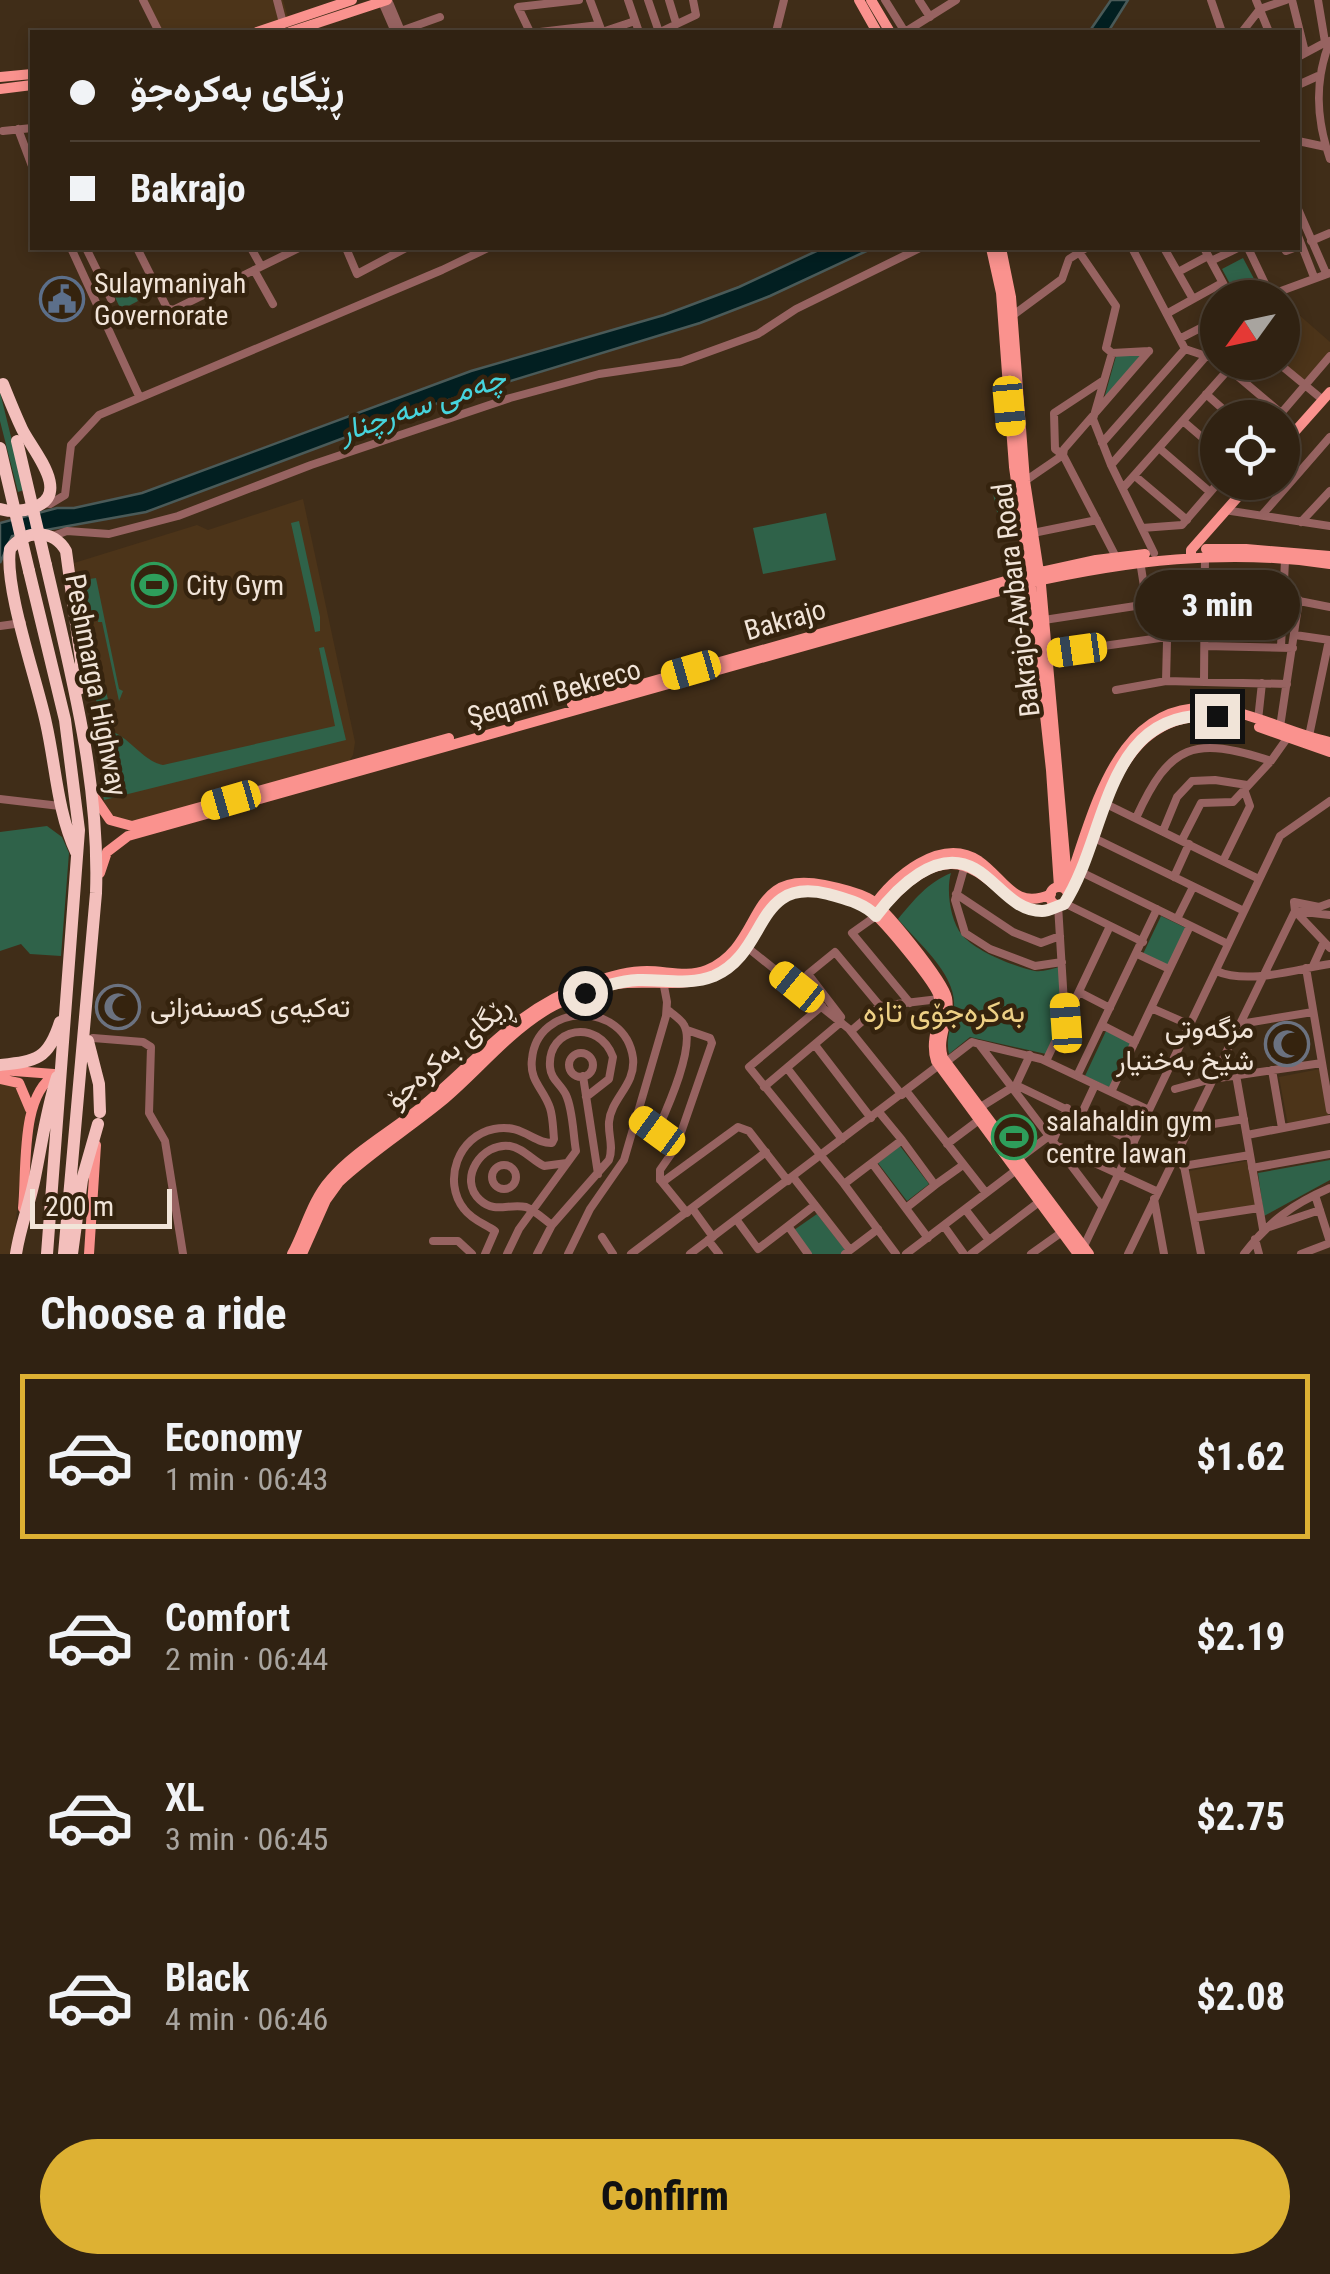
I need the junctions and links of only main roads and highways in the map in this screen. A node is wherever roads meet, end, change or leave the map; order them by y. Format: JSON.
{"nodes":[{"id":1,"x":352,"y":0,"type":"edge"},
{"id":2,"x":858,"y":0,"type":"edge"},
{"id":3,"x":871,"y":0,"type":"edge"},
{"id":4,"x":386,"y":1,"type":"edge"},
{"id":5,"x":286,"y":28,"type":"edge"},
{"id":6,"x":876,"y":30,"type":"edge"},
{"id":7,"x":889,"y":30,"type":"edge"},
{"id":8,"x":30,"y":74,"type":"edge"},
{"id":9,"x":0,"y":77,"type":"edge"},
{"id":10,"x":30,"y":85,"type":"edge"},
{"id":11,"x":0,"y":89,"type":"edge"},
{"id":12,"x":991,"y":250,"type":"edge"},
{"id":13,"x":1001,"y":250,"type":"edge"},
{"id":14,"x":2,"y":377,"type":"edge"},
{"id":15,"x":1328,"y":398,"type":"edge"},
{"id":16,"x":1300,"y":429,"type":"edge"},
{"id":17,"x":0,"y":448,"type":"edge"},
{"id":18,"x":1240,"y":500,"type":"edge"},
{"id":19,"x":1241,"y":500,"type":"edge"},
{"id":20,"x":0,"y":508,"type":"edge"},
{"id":21,"x":1212,"y":532,"type":"junction"},
{"id":22,"x":1204,"y":553,"type":"junction"},
{"id":23,"x":1330,"y":556,"type":"edge"},
{"id":24,"x":1330,"y":564,"type":"edge"},
{"id":25,"x":4,"y":566,"type":"edge"},
{"id":26,"x":1034,"y":577,"type":"junction"},
{"id":27,"x":78,"y":701,"type":"junction"},
{"id":28,"x":1048,"y":710,"type":"junction"},
{"id":29,"x":1330,"y":741,"type":"edge"},
{"id":30,"x":1330,"y":752,"type":"edge"},
{"id":31,"x":1108,"y":784,"type":"junction"},
{"id":32,"x":93,"y":794,"type":"junction"},
{"id":33,"x":146,"y":827,"type":"junction"},
{"id":34,"x":79,"y":859,"type":"junction"},
{"id":35,"x":889,"y":893,"type":"junction"},
{"id":36,"x":96,"y":894,"type":"junction"},
{"id":37,"x":1062,"y":895,"type":"junction"},
{"id":38,"x":863,"y":896,"type":"junction"},
{"id":39,"x":875,"y":911,"type":"junction"},
{"id":40,"x":891,"y":928,"type":"junction"},
{"id":41,"x":712,"y":972,"type":"junction"},
{"id":42,"x":66,"y":1001,"type":"junction"},
{"id":43,"x":86,"y":1023,"type":"junction"},
{"id":44,"x":63,"y":1057,"type":"junction"},
{"id":45,"x":942,"y":1064,"type":"junction"},
{"id":46,"x":0,"y":1068,"type":"edge"},
{"id":47,"x":0,"y":1079,"type":"edge"},
{"id":48,"x":85,"y":1080,"type":"dead end"},
{"id":49,"x":30,"y":1114,"type":"junction"},
{"id":50,"x":99,"y":1118,"type":"junction"},
{"id":51,"x":1016,"y":1165,"type":"junction"},
{"id":52,"x":22,"y":1216,"type":"junction"},
{"id":53,"x":1067,"y":1232,"type":"junction"},
{"id":54,"x":1084,"y":1251,"type":"edge"},
{"id":55,"x":89,"y":1253,"type":"edge"},
{"id":56,"x":18,"y":1254,"type":"edge"},
{"id":57,"x":47,"y":1254,"type":"edge"},
{"id":58,"x":68,"y":1254,"type":"edge"},
{"id":59,"x":292,"y":1254,"type":"edge"},
{"id":60,"x":302,"y":1254,"type":"edge"}],
"edges":[{"from":1,"to":5,"type":"main road"},
{"from":2,"to":6,"type":"main road"},
{"from":3,"to":7,"type":"main road"},
{"from":4,"to":5,"type":"main road"},
{"from":8,"to":9,"type":"main road"},
{"from":10,"to":11,"type":"main road"},
{"from":12,"to":26,"type":"main road","name":"Bakrajo-Awbara Road"},
{"from":13,"to":26,"type":"main road","name":"Bakrajo-Awbara Road"},
{"from":14,"to":20,"type":"highway"},
{"from":14,"to":27,"type":"highway","name":"Peshmarga Highway","bridge":true},
{"from":15,"to":16,"type":"main road"},
{"from":17,"to":34,"type":"highway","name":"Peshmarga Highway","bridge":true},
{"from":18,"to":21,"type":"main road"},
{"from":19,"to":22,"type":"main road"},
{"from":21,"to":22,"type":"main road"},
{"from":21,"to":22,"type":"main road"},
{"from":22,"to":23,"type":"main road"},
{"from":22,"to":24,"type":"main road","name":"Şeqamî Bekreco"},
{"from":22,"to":26,"type":"main road","name":"Şeqamî Bekreco"},
{"from":22,"to":26,"type":"main road"},
{"from":25,"to":27,"type":"highway"},
{"from":25,"to":34,"type":"highway"},
{"from":26,"to":28,"type":"main road","name":"Bakrajo-Awbara Road"},
{"from":26,"to":28,"type":"main road","name":"Bakrajo-Awbara Road"},
{"from":26,"to":33,"type":"main road","name":"Şeqamî Bekreco"},
{"from":27,"to":32,"type":"highway","name":"Peshmarga Highway"},
{"from":28,"to":37,"type":"main road","name":"Bakrajo-Awbara Road"},
{"from":29,"to":31,"type":"main road"},
{"from":30,"to":31,"type":"main road"},
{"from":31,"to":37,"type":"main road"},
{"from":31,"to":37,"type":"main road"},
{"from":32,"to":33,"type":"main road"},
{"from":32,"to":36,"type":"highway","name":"Peshmarga Highway"},
{"from":33,"to":36,"type":"main road","name":"Şeqamî Bekreco"},
{"from":34,"to":42,"type":"highway","name":"Peshmarga Highway"},
{"from":35,"to":37,"type":"main road"},
{"from":35,"to":37,"type":"main road"},
{"from":35,"to":38,"type":"main road"},
{"from":35,"to":39,"type":"main road"},
{"from":35,"to":40,"type":"main road"},
{"from":36,"to":43,"type":"highway","name":"Peshmarga Highway"},
{"from":38,"to":39,"type":"main road"},
{"from":38,"to":41,"type":"main road"},
{"from":39,"to":40,"type":"main road"},
{"from":39,"to":41,"type":"main road"},
{"from":40,"to":45,"type":"main road"},
{"from":40,"to":45,"type":"main road"},
{"from":41,"to":59,"type":"main road","name":"ڕێگای بەکرەجۆ"},
{"from":41,"to":60,"type":"main road","name":"ڕێگای بەکرەجۆ"},
{"from":42,"to":44,"type":"highway","name":"Peshmarga Highway"},
{"from":42,"to":46,"type":"highway"},
{"from":43,"to":50,"type":"highway"},
{"from":43,"to":58,"type":"highway","name":"Peshmarga Highway"},
{"from":44,"to":52,"type":"highway"},
{"from":44,"to":57,"type":"highway","name":"Peshmarga Highway"},
{"from":45,"to":51,"type":"main road"},
{"from":46,"to":49,"type":"main road"},
{"from":47,"to":49,"type":"main road"},
{"from":48,"to":50,"type":"main road"},
{"from":49,"to":52,"type":"main road"},
{"from":50,"to":55,"type":"main road"},
{"from":50,"to":58,"type":"highway"},
{"from":51,"to":53,"type":"main road"},
{"from":51,"to":53,"type":"main road"},
{"from":52,"to":56,"type":"highway"},
{"from":53,"to":54,"type":"main road"}]}
